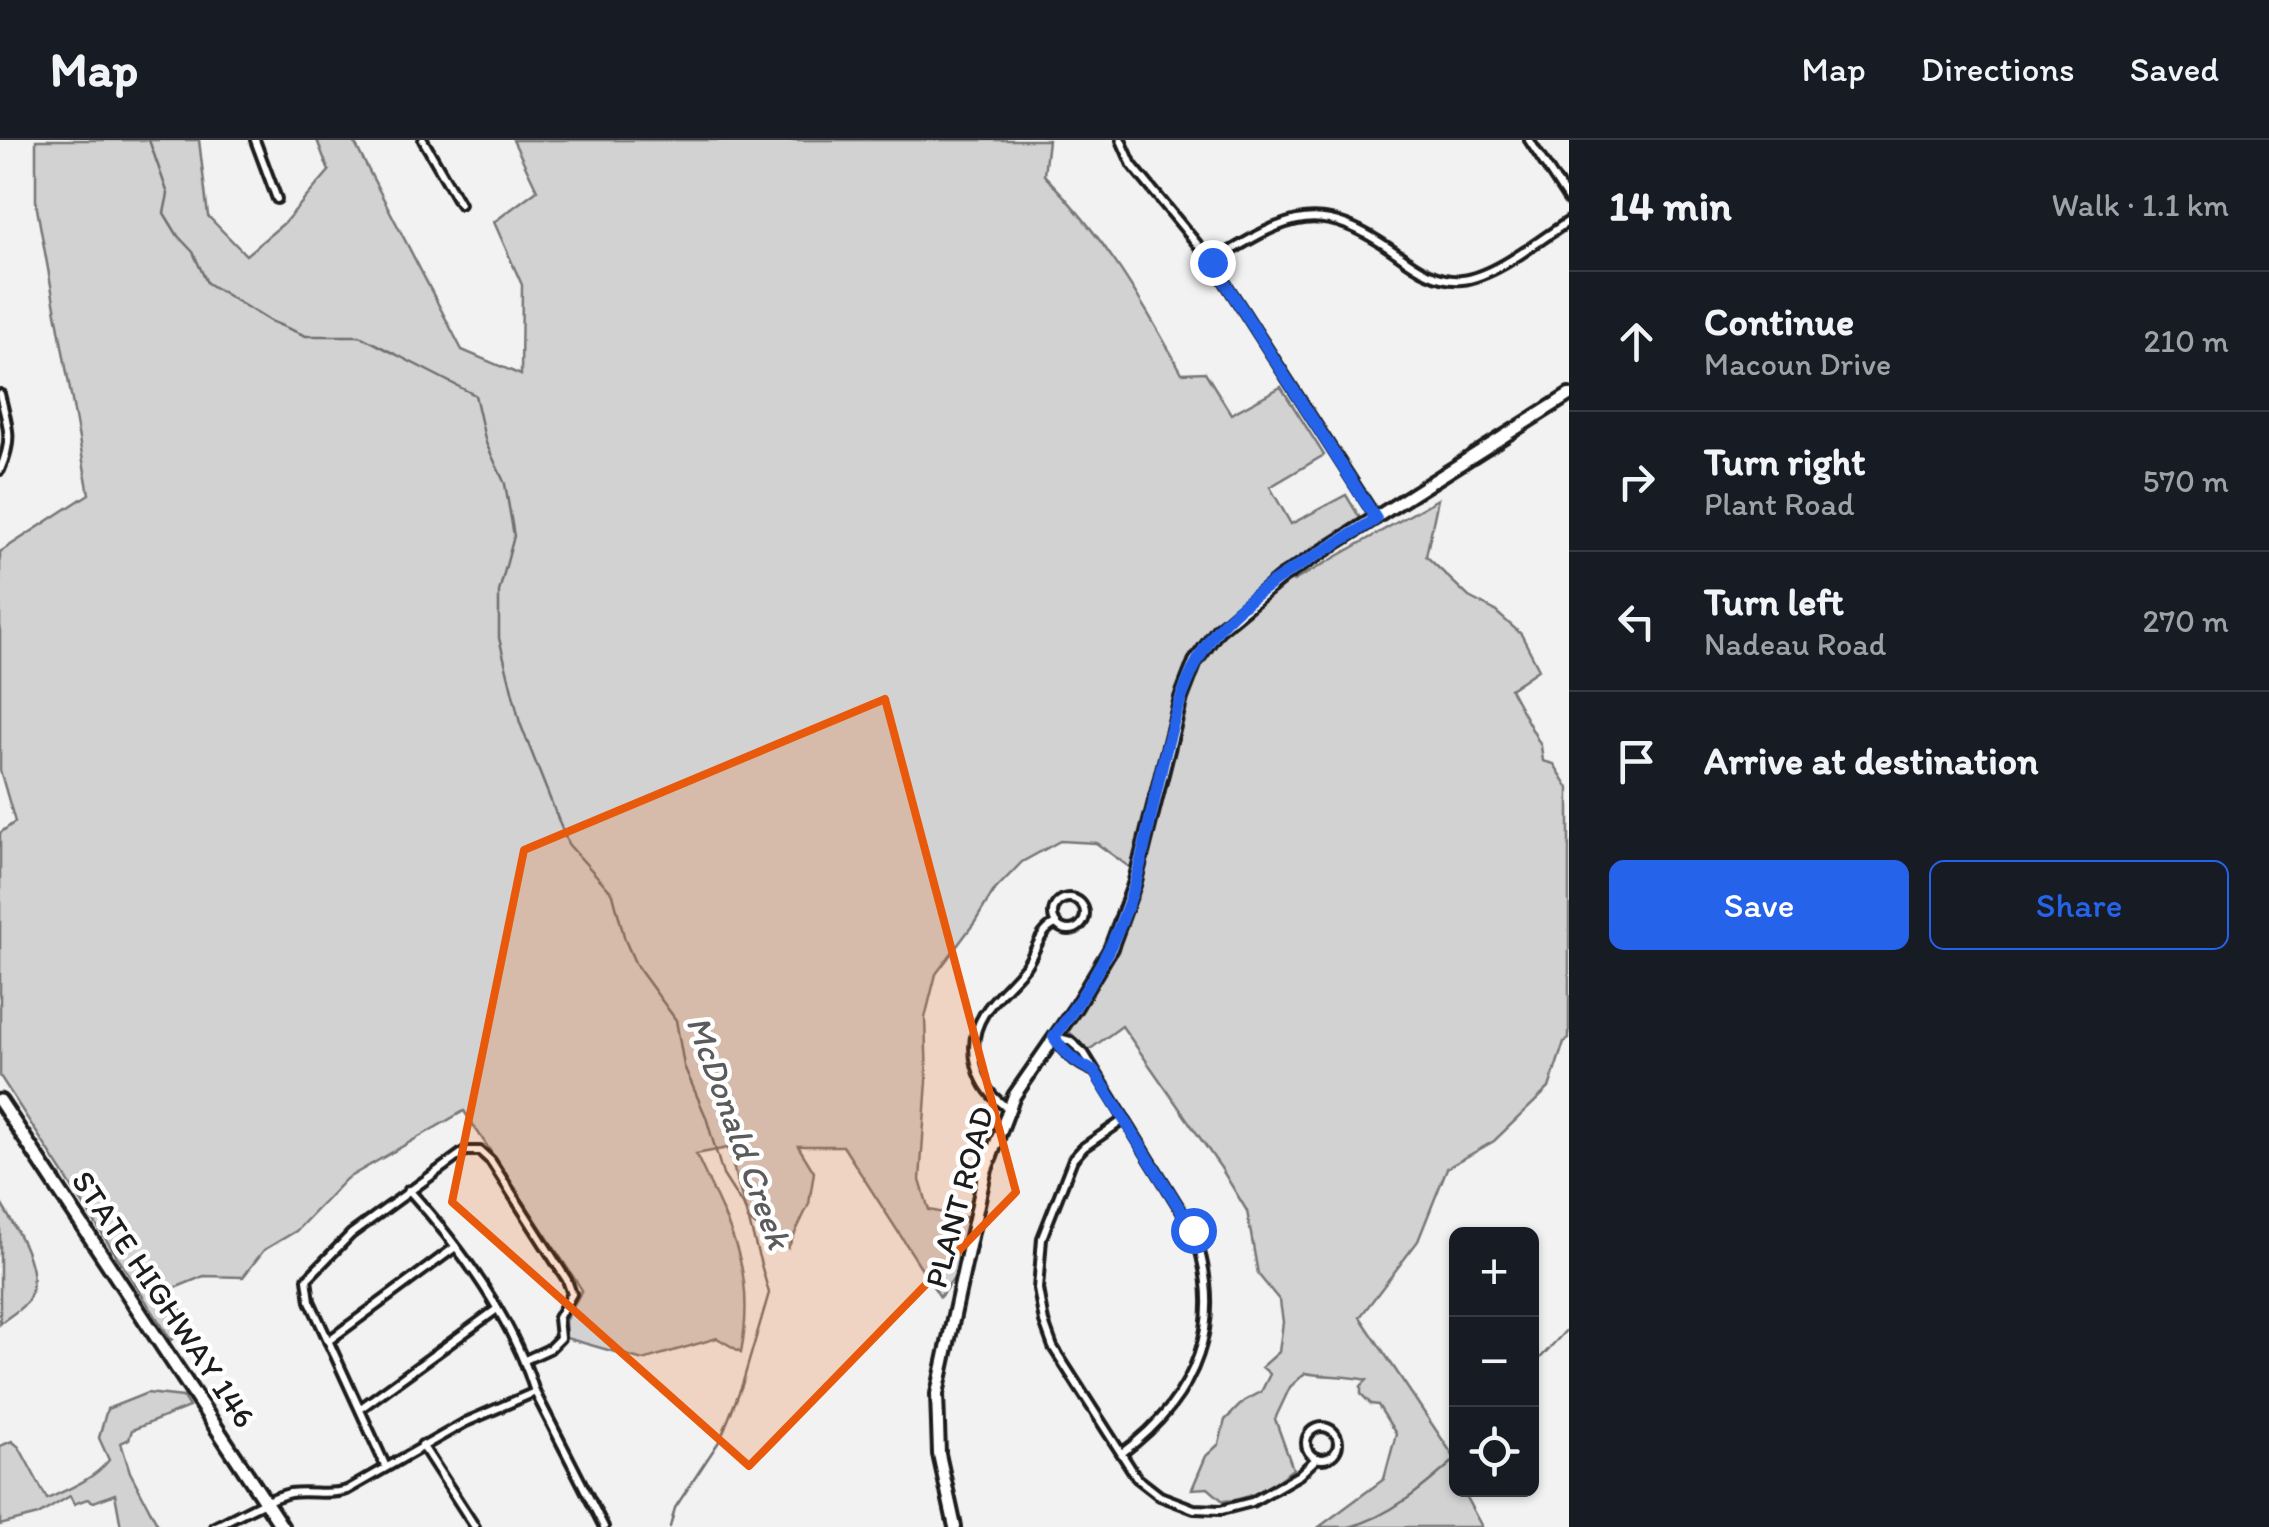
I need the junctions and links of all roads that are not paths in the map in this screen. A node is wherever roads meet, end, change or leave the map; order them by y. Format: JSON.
{"nodes":[{"id":1,"x":255,"y":140,"type":"edge"},
{"id":2,"x":423,"y":140,"type":"edge"},
{"id":3,"x":1120,"y":140,"type":"edge"},
{"id":4,"x":1530,"y":140,"type":"edge"},
{"id":5,"x":276,"y":199,"type":"dead end"},
{"id":6,"x":1569,"y":201,"type":"edge"},
{"id":7,"x":460,"y":204,"type":"dead end"},
{"id":8,"x":1569,"y":221,"type":"edge"},
{"id":9,"x":1212,"y":262,"type":"junction"},
{"id":10,"x":0,"y":394,"type":"edge"},
{"id":11,"x":1569,"y":395,"type":"edge"},
{"id":12,"x":0,"y":470,"type":"edge"},
{"id":13,"x":1376,"y":519,"type":"junction"},
{"id":14,"x":1056,"y":924,"type":"junction"},
{"id":15,"x":1054,"y":1037,"type":"junction"},
{"id":16,"x":0,"y":1101,"type":"edge"},
{"id":17,"x":1008,"y":1108,"type":"junction"},
{"id":18,"x":1125,"y":1119,"type":"junction"},
{"id":19,"x":409,"y":1190,"type":"junction"},
{"id":20,"x":454,"y":1248,"type":"junction"},
{"id":21,"x":497,"y":1308,"type":"junction"},
{"id":22,"x":328,"y":1341,"type":"junction"},
{"id":23,"x":526,"y":1360,"type":"junction"},
{"id":24,"x":535,"y":1392,"type":"junction"},
{"id":25,"x":360,"y":1408,"type":"junction"},
{"id":26,"x":422,"y":1445,"type":"junction"},
{"id":27,"x":1122,"y":1454,"type":"junction"},
{"id":28,"x":1316,"y":1458,"type":"junction"},
{"id":29,"x":386,"y":1467,"type":"junction"},
{"id":30,"x":266,"y":1504,"type":"junction"},
{"id":31,"x":214,"y":1527,"type":"edge"},
{"id":32,"x":282,"y":1527,"type":"edge"},
{"id":33,"x":474,"y":1527,"type":"edge"},
{"id":34,"x":604,"y":1527,"type":"edge"},
{"id":35,"x":955,"y":1527,"type":"edge"}],
"edges":[{"from":1,"to":5,"type":"street"},
{"from":2,"to":7,"type":"street"},
{"from":3,"to":9,"type":"street"},
{"from":4,"to":6,"type":"street"},
{"from":8,"to":9,"type":"street"},
{"from":9,"to":13,"type":"street"},
{"from":10,"to":12,"type":"street"},
{"from":11,"to":13,"type":"street","name":"PLANT ROAD"},
{"from":13,"to":15,"type":"street","name":"PLANT ROAD"},
{"from":14,"to":14,"type":"street"},
{"from":14,"to":17,"type":"street"},
{"from":15,"to":17,"type":"street","name":"PLANT ROAD"},
{"from":15,"to":18,"type":"street"},
{"from":16,"to":30,"type":"main road","name":"STATE HIGHWAY 146"},
{"from":17,"to":35,"type":"street","name":"PLANT ROAD"},
{"from":18,"to":27,"type":"street"},
{"from":18,"to":27,"type":"street"},
{"from":19,"to":20,"type":"street"},
{"from":19,"to":22,"type":"street"},
{"from":19,"to":23,"type":"street"},
{"from":20,"to":21,"type":"street"},
{"from":20,"to":22,"type":"street"},
{"from":21,"to":23,"type":"street"},
{"from":21,"to":25,"type":"street"},
{"from":22,"to":25,"type":"street"},
{"from":23,"to":24,"type":"street"},
{"from":24,"to":26,"type":"street"},
{"from":24,"to":34,"type":"street"},
{"from":25,"to":29,"type":"street"},
{"from":26,"to":29,"type":"street"},
{"from":26,"to":33,"type":"street"},
{"from":27,"to":28,"type":"street"},
{"from":28,"to":28,"type":"street"},
{"from":29,"to":30,"type":"street"},
{"from":30,"to":31,"type":"street"},
{"from":30,"to":32,"type":"main road","name":"STATE HIGHWAY 146"}]}
